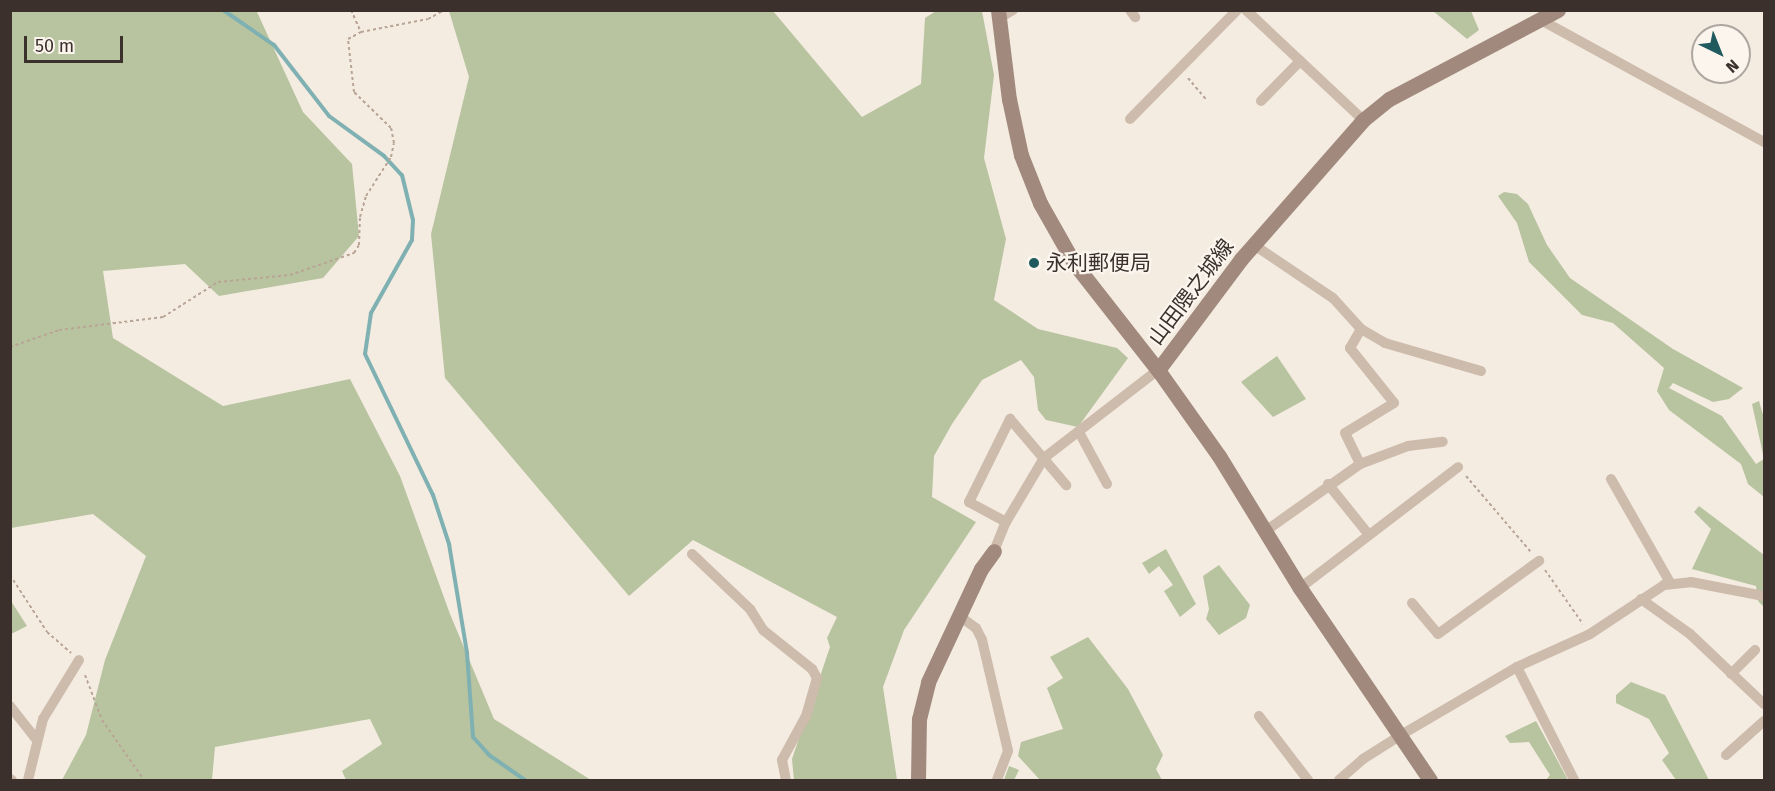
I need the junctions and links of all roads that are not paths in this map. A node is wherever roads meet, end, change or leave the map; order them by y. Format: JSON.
{"nodes":[{"id":1,"x":1237,"y":10,"type":"edge"},
{"id":2,"x":1246,"y":10,"type":"edge"},
{"id":3,"x":1558,"y":10,"type":"edge"},
{"id":4,"x":1004,"y":12,"type":"edge"},
{"id":5,"x":1540,"y":20,"type":"junction"},
{"id":6,"x":1300,"y":61,"type":"junction"},
{"id":7,"x":1261,"y":101,"type":"dead end"},
{"id":8,"x":1130,"y":119,"type":"dead end"},
{"id":9,"x":1363,"y":120,"type":"junction"},
{"id":10,"x":1764,"y":142,"type":"edge"},
{"id":11,"x":1254,"y":245,"type":"junction"},
{"id":12,"x":1361,"y":329,"type":"junction"},
{"id":13,"x":1158,"y":370,"type":"junction"},
{"id":14,"x":1481,"y":371,"type":"dead end"},
{"id":15,"x":1079,"y":432,"type":"junction"},
{"id":16,"x":1443,"y":442,"type":"dead end"},
{"id":17,"x":1044,"y":458,"type":"junction"},
{"id":18,"x":1360,"y":464,"type":"junction"},
{"id":19,"x":1458,"y":467,"type":"road end"},
{"id":20,"x":1611,"y":479,"type":"dead end"},
{"id":21,"x":1107,"y":484,"type":"dead end"},
{"id":22,"x":1328,"y":484,"type":"junction"},
{"id":23,"x":1066,"y":485,"type":"dead end"},
{"id":24,"x":1006,"y":522,"type":"junction"},
{"id":25,"x":1264,"y":532,"type":"junction"},
{"id":26,"x":1369,"y":535,"type":"junction"},
{"id":27,"x":994,"y":551,"type":"joint"},
{"id":28,"x":692,"y":554,"type":"dead end"},
{"id":29,"x":1539,"y":561,"type":"road end"},
{"id":30,"x":1671,"y":584,"type":"junction"},
{"id":31,"x":1300,"y":588,"type":"junction"},
{"id":32,"x":1764,"y":596,"type":"edge"},
{"id":33,"x":1641,"y":599,"type":"junction"},
{"id":34,"x":1412,"y":603,"type":"dead end"},
{"id":35,"x":958,"y":615,"type":"junction"},
{"id":36,"x":1755,"y":650,"type":"dead end"},
{"id":37,"x":79,"y":660,"type":"road end"},
{"id":38,"x":1516,"y":668,"type":"junction"},
{"id":39,"x":1731,"y":674,"type":"junction"},
{"id":40,"x":1764,"y":704,"type":"edge"},
{"id":41,"x":10,"y":706,"type":"edge"},
{"id":42,"x":1259,"y":716,"type":"dead end"},
{"id":43,"x":1764,"y":721,"type":"edge"},
{"id":44,"x":1401,"y":735,"type":"junction"},
{"id":45,"x":36,"y":739,"type":"junction"},
{"id":46,"x":1726,"y":755,"type":"dead end"},
{"id":47,"x":28,"y":780,"type":"edge"},
{"id":48,"x":786,"y":780,"type":"edge"},
{"id":49,"x":918,"y":780,"type":"edge"},
{"id":50,"x":997,"y":780,"type":"edge"},
{"id":51,"x":1308,"y":780,"type":"edge"},
{"id":52,"x":1338,"y":780,"type":"edge"},
{"id":53,"x":1430,"y":780,"type":"edge"},
{"id":54,"x":1574,"y":780,"type":"edge"}],
"edges":[{"from":1,"to":8,"type":"street"},
{"from":2,"to":6,"type":"street"},
{"from":3,"to":5,"type":"main road","name":"山田隈之城線"},
{"from":4,"to":13,"type":"main road"},
{"from":5,"to":9,"type":"main road","name":"山田隈之城線"},
{"from":5,"to":10,"type":"street"},
{"from":6,"to":7,"type":"street"},
{"from":6,"to":9,"type":"street"},
{"from":9,"to":11,"type":"main road","name":"山田隈之城線"},
{"from":11,"to":12,"type":"street"},
{"from":11,"to":13,"type":"main road","name":"山田隈之城線"},
{"from":12,"to":14,"type":"street"},
{"from":12,"to":18,"type":"street"},
{"from":13,"to":15,"type":"street"},
{"from":13,"to":25,"type":"main road","name":"山田隈之城線"},
{"from":15,"to":17,"type":"street"},
{"from":15,"to":21,"type":"street"},
{"from":16,"to":18,"type":"street"},
{"from":17,"to":23,"type":"street"},
{"from":17,"to":24,"type":"street"},
{"from":17,"to":24,"type":"street"},
{"from":18,"to":22,"type":"street"},
{"from":19,"to":26,"type":"street"},
{"from":20,"to":30,"type":"street"},
{"from":22,"to":25,"type":"street"},
{"from":22,"to":26,"type":"street"},
{"from":24,"to":27,"type":"street"},
{"from":25,"to":31,"type":"main road","name":"山田隈之城線"},
{"from":26,"to":31,"type":"street"},
{"from":27,"to":35,"type":"main road"},
{"from":28,"to":48,"type":"street"},
{"from":29,"to":34,"type":"street"},
{"from":30,"to":32,"type":"street"},
{"from":30,"to":33,"type":"street"},
{"from":31,"to":44,"type":"main road","name":"山田隈之城線"},
{"from":33,"to":38,"type":"street"},
{"from":33,"to":39,"type":"street"},
{"from":35,"to":49,"type":"main road"},
{"from":35,"to":50,"type":"street"},
{"from":36,"to":39,"type":"street"},
{"from":37,"to":45,"type":"street"},
{"from":38,"to":44,"type":"street"},
{"from":38,"to":54,"type":"street"},
{"from":39,"to":40,"type":"street"},
{"from":41,"to":45,"type":"street"},
{"from":42,"to":51,"type":"street"},
{"from":43,"to":46,"type":"street"},
{"from":44,"to":52,"type":"street"},
{"from":44,"to":53,"type":"main road","name":"山田隈之城線"},
{"from":45,"to":47,"type":"street"}]}
